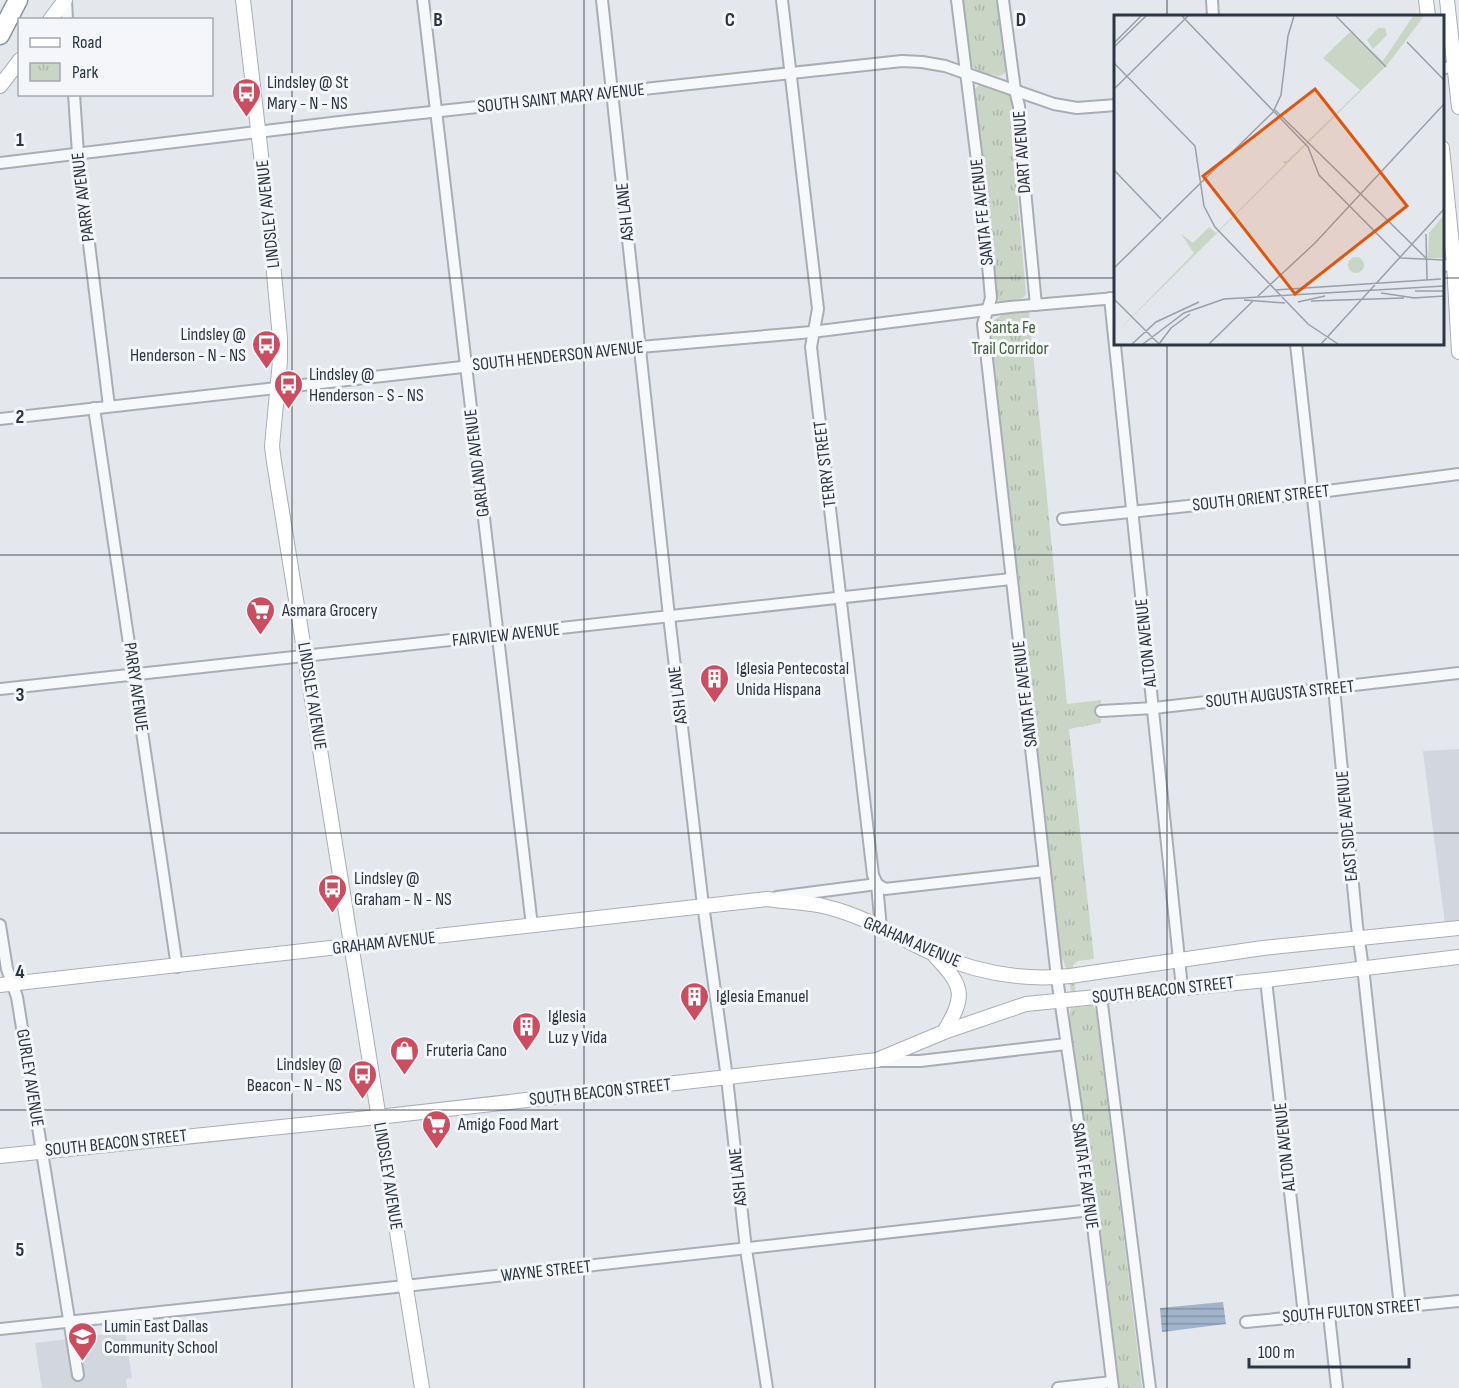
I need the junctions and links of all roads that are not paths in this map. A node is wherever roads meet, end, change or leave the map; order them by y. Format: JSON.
{"nodes":[{"id":1,"x":7,"y":0,"type":"edge"},
{"id":2,"x":18,"y":0,"type":"edge"},
{"id":3,"x":65,"y":0,"type":"edge"},
{"id":4,"x":243,"y":0,"type":"edge"},
{"id":5,"x":423,"y":0,"type":"edge"},
{"id":6,"x":602,"y":0,"type":"edge"},
{"id":7,"x":782,"y":0,"type":"edge"},
{"id":8,"x":957,"y":0,"type":"edge"},
{"id":9,"x":1003,"y":0,"type":"edge"},
{"id":10,"x":1212,"y":0,"type":"edge"},
{"id":11,"x":1426,"y":0,"type":"edge"},
{"id":12,"x":1447,"y":0,"type":"edge"},
{"id":13,"x":1459,"y":1,"type":"edge"},
{"id":14,"x":0,"y":10,"type":"edge"},
{"id":15,"x":1214,"y":15,"type":"edge"},
{"id":16,"x":1428,"y":15,"type":"edge"},
{"id":17,"x":52,"y":18,"type":"edge"},
{"id":18,"x":68,"y":18,"type":"edge"},
{"id":19,"x":1448,"y":18,"type":"junction"},
{"id":20,"x":0,"y":35,"type":"edge"},
{"id":21,"x":18,"y":63,"type":"edge"},
{"id":22,"x":1452,"y":67,"type":"edge"},
{"id":23,"x":966,"y":72,"type":"junction"},
{"id":24,"x":791,"y":74,"type":"junction"},
{"id":25,"x":0,"y":86,"type":"edge"},
{"id":26,"x":1015,"y":90,"type":"junction"},
{"id":27,"x":613,"y":92,"type":"junction"},
{"id":28,"x":74,"y":96,"type":"edge"},
{"id":29,"x":1114,"y":105,"type":"edge"},
{"id":30,"x":1459,"y":107,"type":"edge"},
{"id":31,"x":436,"y":112,"type":"junction"},
{"id":32,"x":258,"y":132,"type":"junction"},
{"id":33,"x":78,"y":154,"type":"junction"},
{"id":34,"x":1444,"y":161,"type":"edge"},
{"id":35,"x":0,"y":163,"type":"edge"},
{"id":36,"x":1452,"y":265,"type":"edge"},
{"id":37,"x":1113,"y":298,"type":"edge"},
{"id":38,"x":1036,"y":305,"type":"junction"},
{"id":39,"x":987,"y":310,"type":"junction"},
{"id":40,"x":812,"y":332,"type":"junction"},
{"id":41,"x":1117,"y":345,"type":"edge"},
{"id":42,"x":1296,"y":345,"type":"edge"},
{"id":43,"x":640,"y":347,"type":"junction"},
{"id":44,"x":1459,"y":352,"type":"edge"},
{"id":45,"x":466,"y":367,"type":"junction"},
{"id":46,"x":278,"y":388,"type":"junction"},
{"id":47,"x":109,"y":406,"type":"junction"},
{"id":48,"x":94,"y":408,"type":"junction"},
{"id":49,"x":0,"y":419,"type":"edge"},
{"id":50,"x":1459,"y":474,"type":"edge"},
{"id":51,"x":1312,"y":493,"type":"junction"},
{"id":52,"x":1132,"y":512,"type":"junction"},
{"id":53,"x":1063,"y":519,"type":"dead end"},
{"id":54,"x":1011,"y":579,"type":"junction"},
{"id":55,"x":840,"y":597,"type":"junction"},
{"id":56,"x":669,"y":616,"type":"junction"},
{"id":57,"x":497,"y":636,"type":"junction"},
{"id":58,"x":306,"y":655,"type":"junction"},
{"id":59,"x":1459,"y":674,"type":"edge"},
{"id":60,"x":134,"y":675,"type":"junction"},
{"id":61,"x":1334,"y":688,"type":"junction"},
{"id":62,"x":0,"y":689,"type":"edge"},
{"id":63,"x":1154,"y":708,"type":"junction"},
{"id":64,"x":1101,"y":711,"type":"dead end"},
{"id":65,"x":1045,"y":871,"type":"junction"},
{"id":66,"x":876,"y":884,"type":"junction"},
{"id":67,"x":768,"y":899,"type":"junction"},
{"id":68,"x":703,"y":908,"type":"junction"},
{"id":69,"x":0,"y":925,"type":"edge"},
{"id":70,"x":532,"y":927,"type":"junction"},
{"id":71,"x":1459,"y":927,"type":"edge"},
{"id":72,"x":881,"y":929,"type":"junction"},
{"id":73,"x":1358,"y":937,"type":"junction"},
{"id":74,"x":352,"y":946,"type":"junction"},
{"id":75,"x":933,"y":953,"type":"junction"},
{"id":76,"x":1459,"y":957,"type":"edge"},
{"id":77,"x":1180,"y":960,"type":"junction"},
{"id":78,"x":177,"y":967,"type":"junction"},
{"id":79,"x":1363,"y":968,"type":"junction"},
{"id":80,"x":1057,"y":978,"type":"junction"},
{"id":81,"x":1266,"y":980,"type":"junction"},
{"id":82,"x":6,"y":985,"type":"edge"},
{"id":83,"x":1182,"y":988,"type":"junction"},
{"id":84,"x":1101,"y":996,"type":"junction"},
{"id":85,"x":1060,"y":1000,"type":"junction"},
{"id":86,"x":944,"y":1032,"type":"junction"},
{"id":87,"x":1066,"y":1044,"type":"junction"},
{"id":88,"x":877,"y":1060,"type":"junction"},
{"id":89,"x":727,"y":1078,"type":"junction"},
{"id":90,"x":378,"y":1116,"type":"junction"},
{"id":91,"x":42,"y":1151,"type":"junction"},
{"id":92,"x":0,"y":1156,"type":"edge"},
{"id":93,"x":1091,"y":1210,"type":"junction"},
{"id":94,"x":746,"y":1249,"type":"junction"},
{"id":95,"x":405,"y":1286,"type":"junction"},
{"id":96,"x":1459,"y":1301,"type":"edge"},
{"id":97,"x":1400,"y":1307,"type":"junction"},
{"id":98,"x":1304,"y":1315,"type":"junction"},
{"id":99,"x":1329,"y":1315,"type":"junction"},
{"id":100,"x":69,"y":1322,"type":"junction"},
{"id":101,"x":1246,"y":1322,"type":"dead end"},
{"id":102,"x":0,"y":1329,"type":"edge"},
{"id":103,"x":78,"y":1375,"type":"dead end"},
{"id":104,"x":1113,"y":1385,"type":"edge"},
{"id":105,"x":422,"y":1388,"type":"edge"},
{"id":106,"x":767,"y":1388,"type":"edge"},
{"id":107,"x":1058,"y":1388,"type":"edge"},
{"id":108,"x":1150,"y":1388,"type":"edge"},
{"id":109,"x":1337,"y":1388,"type":"edge"}],
"edges":[{"from":1,"to":14,"type":"highway"},
{"from":2,"to":20,"type":"highway"},
{"from":3,"to":17,"type":"street"},
{"from":3,"to":18,"type":"street"},
{"from":4,"to":32,"type":"street","name":"LINDSLEY AVENUE"},
{"from":5,"to":31,"type":"street","name":"GARLAND AVENUE"},
{"from":6,"to":27,"type":"street","name":"ASH LANE"},
{"from":7,"to":24,"type":"street","name":"TERRY STREET"},
{"from":8,"to":23,"type":"street","name":"SANTA FE AVENUE"},
{"from":9,"to":26,"type":"street","name":"DART AVENUE"},
{"from":10,"to":15,"type":"street"},
{"from":11,"to":16,"type":"street"},
{"from":12,"to":19,"type":"street"},
{"from":13,"to":19,"type":"street"},
{"from":19,"to":22,"type":"street"},
{"from":21,"to":25,"type":"street"},
{"from":22,"to":30,"type":"street"},
{"from":23,"to":24,"type":"street","name":"SOUTH SAINT MARY AVENUE"},
{"from":23,"to":26,"type":"street","name":"SOUTH SAINT MARY AVENUE"},
{"from":23,"to":39,"type":"street","name":"SANTA FE AVENUE"},
{"from":24,"to":27,"type":"street","name":"SOUTH SAINT MARY AVENUE"},
{"from":24,"to":40,"type":"street","name":"TERRY STREET"},
{"from":26,"to":29,"type":"street","name":"SOUTH SAINT MARY AVENUE"},
{"from":26,"to":38,"type":"street","name":"DART AVENUE"},
{"from":27,"to":31,"type":"street","name":"SOUTH SAINT MARY AVENUE"},
{"from":27,"to":43,"type":"street","name":"ASH LANE"},
{"from":28,"to":33,"type":"street","name":"PARRY AVENUE"},
{"from":31,"to":32,"type":"street","name":"SOUTH SAINT MARY AVENUE"},
{"from":31,"to":45,"type":"street","name":"GARLAND AVENUE"},
{"from":32,"to":33,"type":"street","name":"SOUTH SAINT MARY AVENUE"},
{"from":32,"to":46,"type":"street","name":"LINDSLEY AVENUE"},
{"from":33,"to":35,"type":"street","name":"SOUTH SAINT MARY AVENUE"},
{"from":33,"to":47,"type":"street","name":"PARRY AVENUE"},
{"from":34,"to":36,"type":"street"},
{"from":36,"to":44,"type":"street"},
{"from":37,"to":38,"type":"street","name":"SOUTH HENDERSON AVENUE"},
{"from":38,"to":39,"type":"street","name":"SOUTH HENDERSON AVENUE"},
{"from":39,"to":40,"type":"street","name":"SOUTH HENDERSON AVENUE"},
{"from":39,"to":54,"type":"street","name":"SANTA FE AVENUE"},
{"from":40,"to":43,"type":"street","name":"SOUTH HENDERSON AVENUE"},
{"from":40,"to":55,"type":"street","name":"TERRY STREET"},
{"from":41,"to":52,"type":"street","name":"ALTON AVENUE"},
{"from":42,"to":51,"type":"street","name":"EAST SIDE AVENUE"},
{"from":43,"to":45,"type":"street","name":"SOUTH HENDERSON AVENUE"},
{"from":43,"to":56,"type":"street","name":"ASH LANE"},
{"from":45,"to":46,"type":"street","name":"SOUTH HENDERSON AVENUE"},
{"from":45,"to":57,"type":"street","name":"GARLAND AVENUE"},
{"from":46,"to":47,"type":"street","name":"SOUTH HENDERSON AVENUE"},
{"from":46,"to":58,"type":"street","name":"LINDSLEY AVENUE"},
{"from":47,"to":48,"type":"street","name":"SOUTH HENDERSON AVENUE"},
{"from":48,"to":49,"type":"street","name":"SOUTH HENDERSON AVENUE"},
{"from":48,"to":60,"type":"street","name":"PARRY AVENUE"},
{"from":50,"to":51,"type":"street","name":"SOUTH ORIENT STREET"},
{"from":51,"to":52,"type":"street","name":"SOUTH ORIENT STREET"},
{"from":51,"to":61,"type":"street","name":"EAST SIDE AVENUE"},
{"from":52,"to":53,"type":"street","name":"SOUTH ORIENT STREET"},
{"from":52,"to":63,"type":"street","name":"ALTON AVENUE"},
{"from":54,"to":55,"type":"street","name":"FAIRVIEW AVENUE"},
{"from":54,"to":65,"type":"street","name":"SANTA FE AVENUE"},
{"from":55,"to":56,"type":"street","name":"FAIRVIEW AVENUE"},
{"from":55,"to":66,"type":"street","name":"TERRY STREET"},
{"from":56,"to":57,"type":"street","name":"FAIRVIEW AVENUE"},
{"from":56,"to":68,"type":"street","name":"ASH LANE"},
{"from":57,"to":58,"type":"street","name":"FAIRVIEW AVENUE"},
{"from":57,"to":70,"type":"street","name":"GARLAND AVENUE"},
{"from":58,"to":60,"type":"street","name":"FAIRVIEW AVENUE"},
{"from":58,"to":74,"type":"street","name":"LINDSLEY AVENUE"},
{"from":59,"to":61,"type":"street","name":"SOUTH AUGUSTA STREET"},
{"from":60,"to":62,"type":"street","name":"FAIRVIEW AVENUE"},
{"from":60,"to":78,"type":"street","name":"PARRY AVENUE"},
{"from":61,"to":63,"type":"street","name":"SOUTH AUGUSTA STREET"},
{"from":61,"to":73,"type":"street","name":"EAST SIDE AVENUE"},
{"from":63,"to":64,"type":"street","name":"SOUTH AUGUSTA STREET"},
{"from":63,"to":77,"type":"street","name":"ALTON AVENUE"},
{"from":65,"to":66,"type":"street","name":"GRAHAM AVENUE"},
{"from":65,"to":80,"type":"street","name":"SANTA FE AVENUE"},
{"from":66,"to":67,"type":"street","name":"GRAHAM AVENUE"},
{"from":66,"to":72,"type":"street","name":"TERRY STREET"},
{"from":67,"to":68,"type":"street","name":"GRAHAM AVENUE"},
{"from":67,"to":72,"type":"street","name":"GRAHAM AVENUE"},
{"from":68,"to":70,"type":"street","name":"GRAHAM AVENUE"},
{"from":68,"to":89,"type":"street","name":"ASH LANE"},
{"from":69,"to":82,"type":"street","name":"GURLEY AVENUE"},
{"from":70,"to":74,"type":"street","name":"GRAHAM AVENUE"},
{"from":71,"to":73,"type":"street","name":"SOUTH BEACON STREET"},
{"from":72,"to":75,"type":"street","name":"GRAHAM AVENUE"},
{"from":73,"to":77,"type":"street","name":"SOUTH BEACON STREET"},
{"from":73,"to":79,"type":"street","name":"EAST SIDE AVENUE"},
{"from":74,"to":78,"type":"street","name":"GRAHAM AVENUE"},
{"from":74,"to":90,"type":"street","name":"LINDSLEY AVENUE"},
{"from":75,"to":80,"type":"street","name":"GRAHAM AVENUE"},
{"from":75,"to":86,"type":"street"},
{"from":76,"to":79,"type":"street","name":"SOUTH BEACON STREET"},
{"from":77,"to":80,"type":"street","name":"SOUTH BEACON STREET"},
{"from":77,"to":83,"type":"street","name":"ALTON AVENUE"},
{"from":78,"to":82,"type":"street","name":"GRAHAM AVENUE"},
{"from":79,"to":81,"type":"street","name":"SOUTH BEACON STREET"},
{"from":79,"to":97,"type":"street","name":"EAST SIDE AVENUE"},
{"from":80,"to":85,"type":"street","name":"SANTA FE AVENUE"},
{"from":81,"to":83,"type":"street","name":"SOUTH BEACON STREET"},
{"from":81,"to":98,"type":"street","name":"ALTON AVENUE"},
{"from":82,"to":91,"type":"street","name":"GURLEY AVENUE"},
{"from":83,"to":84,"type":"street","name":"SOUTH BEACON STREET"},
{"from":84,"to":85,"type":"street","name":"SOUTH BEACON STREET"},
{"from":84,"to":108,"type":"street","name":"SANTA FE AVENUE"},
{"from":85,"to":86,"type":"street","name":"SOUTH BEACON STREET"},
{"from":85,"to":87,"type":"street","name":"SANTA FE AVENUE"},
{"from":86,"to":88,"type":"street","name":"SOUTH BEACON STREET"},
{"from":87,"to":88,"type":"street","name":"SOUTH BEACON STREET"},
{"from":87,"to":93,"type":"street","name":"SANTA FE AVENUE"},
{"from":88,"to":89,"type":"street","name":"SOUTH BEACON STREET"},
{"from":89,"to":90,"type":"street","name":"SOUTH BEACON STREET"},
{"from":89,"to":94,"type":"street","name":"ASH LANE"},
{"from":90,"to":91,"type":"street","name":"SOUTH BEACON STREET"},
{"from":90,"to":95,"type":"street","name":"LINDSLEY AVENUE"},
{"from":91,"to":92,"type":"street","name":"SOUTH BEACON STREET"},
{"from":91,"to":100,"type":"street","name":"GURLEY AVENUE"},
{"from":93,"to":94,"type":"street","name":"WAYNE STREET"},
{"from":93,"to":104,"type":"street","name":"SANTA FE AVENUE"},
{"from":94,"to":95,"type":"street","name":"WAYNE STREET"},
{"from":94,"to":106,"type":"street","name":"ASH LANE"},
{"from":95,"to":100,"type":"street","name":"WAYNE STREET"},
{"from":95,"to":105,"type":"street","name":"LINDSLEY AVENUE"},
{"from":96,"to":97,"type":"street","name":"SOUTH FULTON STREET"},
{"from":97,"to":99,"type":"street","name":"SOUTH FULTON STREET"},
{"from":98,"to":99,"type":"street","name":"SOUTH FULTON STREET"},
{"from":98,"to":101,"type":"street","name":"SOUTH FULTON STREET"},
{"from":99,"to":109,"type":"street"},
{"from":100,"to":102,"type":"street","name":"WAYNE STREET"},
{"from":100,"to":103,"type":"street","name":"GURLEY AVENUE"},
{"from":104,"to":107,"type":"street"}]}
